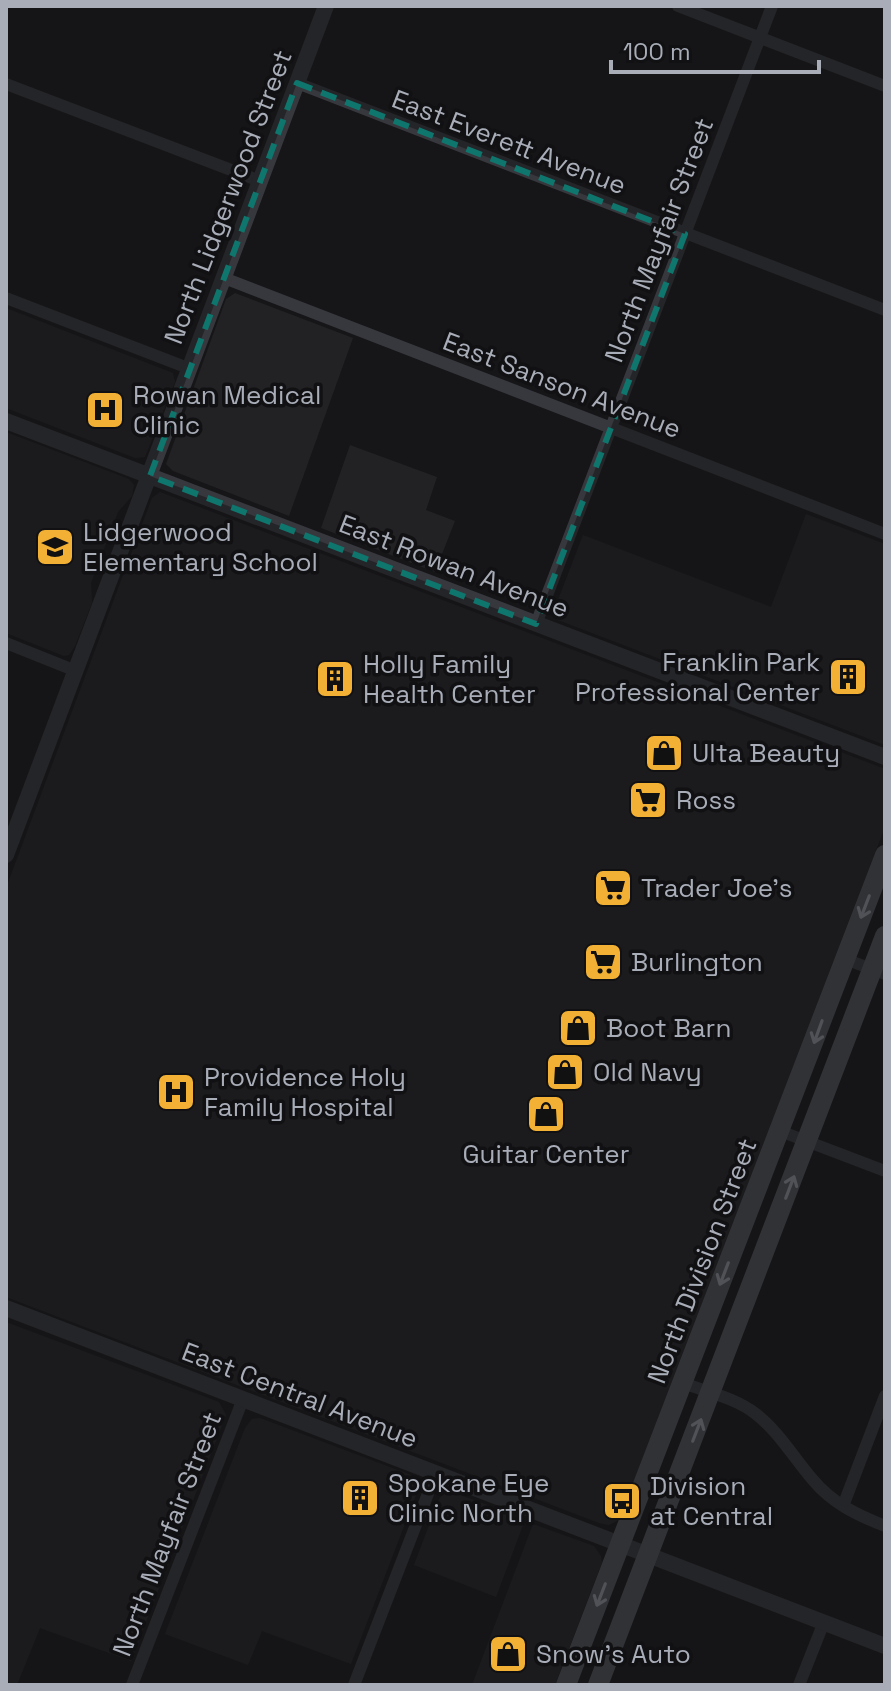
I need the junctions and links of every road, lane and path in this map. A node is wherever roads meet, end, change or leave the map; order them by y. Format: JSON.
{"nodes":[{"id":1,"x":326,"y":6,"type":"edge"},
{"id":2,"x":678,"y":6,"type":"edge"},
{"id":3,"x":772,"y":6,"type":"edge"},
{"id":4,"x":760,"y":38,"type":"junction"},
{"id":5,"x":297,"y":83,"type":"junction"},
{"id":6,"x":6,"y":84,"type":"edge"},
{"id":7,"x":885,"y":86,"type":"edge"},
{"id":8,"x":260,"y":181,"type":"junction"},
{"id":9,"x":685,"y":234,"type":"junction"},
{"id":10,"x":224,"y":278,"type":"junction"},
{"id":11,"x":6,"y":298,"type":"edge"},
{"id":12,"x":885,"y":310,"type":"edge"},
{"id":13,"x":188,"y":368,"type":"junction"},
{"id":14,"x":6,"y":421,"type":"edge"},
{"id":15,"x":611,"y":428,"type":"junction"},
{"id":16,"x":150,"y":476,"type":"junction"},
{"id":17,"x":885,"y":534,"type":"edge"},
{"id":18,"x":536,"y":624,"type":"junction"},
{"id":19,"x":6,"y":643,"type":"edge"},
{"id":20,"x":76,"y":671,"type":"junction"},
{"id":21,"x":885,"y":757,"type":"edge"},
{"id":22,"x":6,"y":855,"type":"edge"},
{"id":23,"x":885,"y":855,"type":"edge"},
{"id":24,"x":885,"y":936,"type":"edge"},
{"id":25,"x":845,"y":959,"type":"junction"},
{"id":26,"x":879,"y":972,"type":"edge"},
{"id":27,"x":780,"y":1131,"type":"junction"},
{"id":28,"x":807,"y":1142,"type":"junction"},
{"id":29,"x":885,"y":1171,"type":"edge"},
{"id":30,"x":6,"y":1308,"type":"edge"},
{"id":31,"x":683,"y":1383,"type":"junction"},
{"id":32,"x":711,"y":1394,"type":"junction"},
{"id":33,"x":885,"y":1396,"type":"edge"},
{"id":34,"x":243,"y":1399,"type":"junction"},
{"id":35,"x":436,"y":1473,"type":"junction"},
{"id":36,"x":843,"y":1506,"type":"junction"},
{"id":37,"x":885,"y":1526,"type":"edge"},
{"id":38,"x":621,"y":1544,"type":"junction"},
{"id":39,"x":649,"y":1555,"type":"junction"},
{"id":40,"x":824,"y":1622,"type":"junction"},
{"id":41,"x":885,"y":1646,"type":"edge"},
{"id":42,"x":132,"y":1685,"type":"edge"},
{"id":43,"x":354,"y":1685,"type":"edge"},
{"id":44,"x":566,"y":1685,"type":"edge"},
{"id":45,"x":598,"y":1685,"type":"edge"},
{"id":46,"x":799,"y":1685,"type":"edge"}],
"edges":[{"from":1,"to":5,"type":"street","name":"North Lidgerwood Street"},
{"from":2,"to":4,"type":"street"},
{"from":3,"to":4,"type":"street","name":"North Mayfair Street"},
{"from":4,"to":7,"type":"street"},
{"from":4,"to":9,"type":"street","name":"North Mayfair Street"},
{"from":5,"to":8,"type":"street","name":"North Lidgerwood Street"},
{"from":5,"to":9,"type":"street","name":"East Everett Avenue"},
{"from":6,"to":8,"type":"street"},
{"from":8,"to":10,"type":"street","name":"North Lidgerwood Street"},
{"from":9,"to":12,"type":"street","name":"East Everett Avenue"},
{"from":9,"to":15,"type":"street","name":"North Mayfair Street"},
{"from":10,"to":13,"type":"street","name":"North Lidgerwood Street"},
{"from":10,"to":15,"type":"street","name":"East Sanson Avenue"},
{"from":11,"to":13,"type":"street"},
{"from":13,"to":16,"type":"street","name":"North Lidgerwood Street"},
{"from":14,"to":16,"type":"street","name":"East Rowan Avenue"},
{"from":15,"to":17,"type":"street","name":"East Sanson Avenue"},
{"from":15,"to":18,"type":"street","name":"North Mayfair Street"},
{"from":16,"to":18,"type":"street","name":"East Rowan Avenue"},
{"from":16,"to":20,"type":"street","name":"North Lidgerwood Street"},
{"from":18,"to":21,"type":"street","name":"East Rowan Avenue"},
{"from":19,"to":20,"type":"street"},
{"from":20,"to":22,"type":"street","name":"North Lidgerwood Street"},
{"from":23,"to":25,"type":"main road","name":"North Division Street","one_way":true},
{"from":24,"to":26,"type":"main road"},
{"from":25,"to":26,"type":"street"},
{"from":25,"to":27,"type":"main road","name":"North Division Street","one_way":true},
{"from":26,"to":28,"type":"main road"},
{"from":27,"to":28,"type":"street"},
{"from":27,"to":31,"type":"main road","name":"North Division Street","one_way":true},
{"from":28,"to":29,"type":"street"},
{"from":32,"to":28,"type":"main road","one_way":true},
{"from":30,"to":34,"type":"street","name":"East Central Avenue"},
{"from":31,"to":32,"type":"street"},
{"from":31,"to":38,"type":"main road","name":"North Division Street"},
{"from":32,"to":36,"type":"street"},
{"from":39,"to":32,"type":"main road","one_way":true},
{"from":33,"to":36,"type":"street"},
{"from":34,"to":35,"type":"street","name":"East Central Avenue"},
{"from":34,"to":42,"type":"street","name":"North Mayfair Street"},
{"from":35,"to":38,"type":"street","name":"East Central Avenue"},
{"from":35,"to":43,"type":"street"},
{"from":36,"to":37,"type":"street"},
{"from":38,"to":39,"type":"street","name":"East Central Avenue"},
{"from":38,"to":44,"type":"main road","name":"North Division Street","one_way":true},
{"from":39,"to":40,"type":"street","name":"East Central Avenue"},
{"from":39,"to":45,"type":"main road"},
{"from":40,"to":41,"type":"street","name":"East Central Avenue"},
{"from":40,"to":46,"type":"street"}]}
